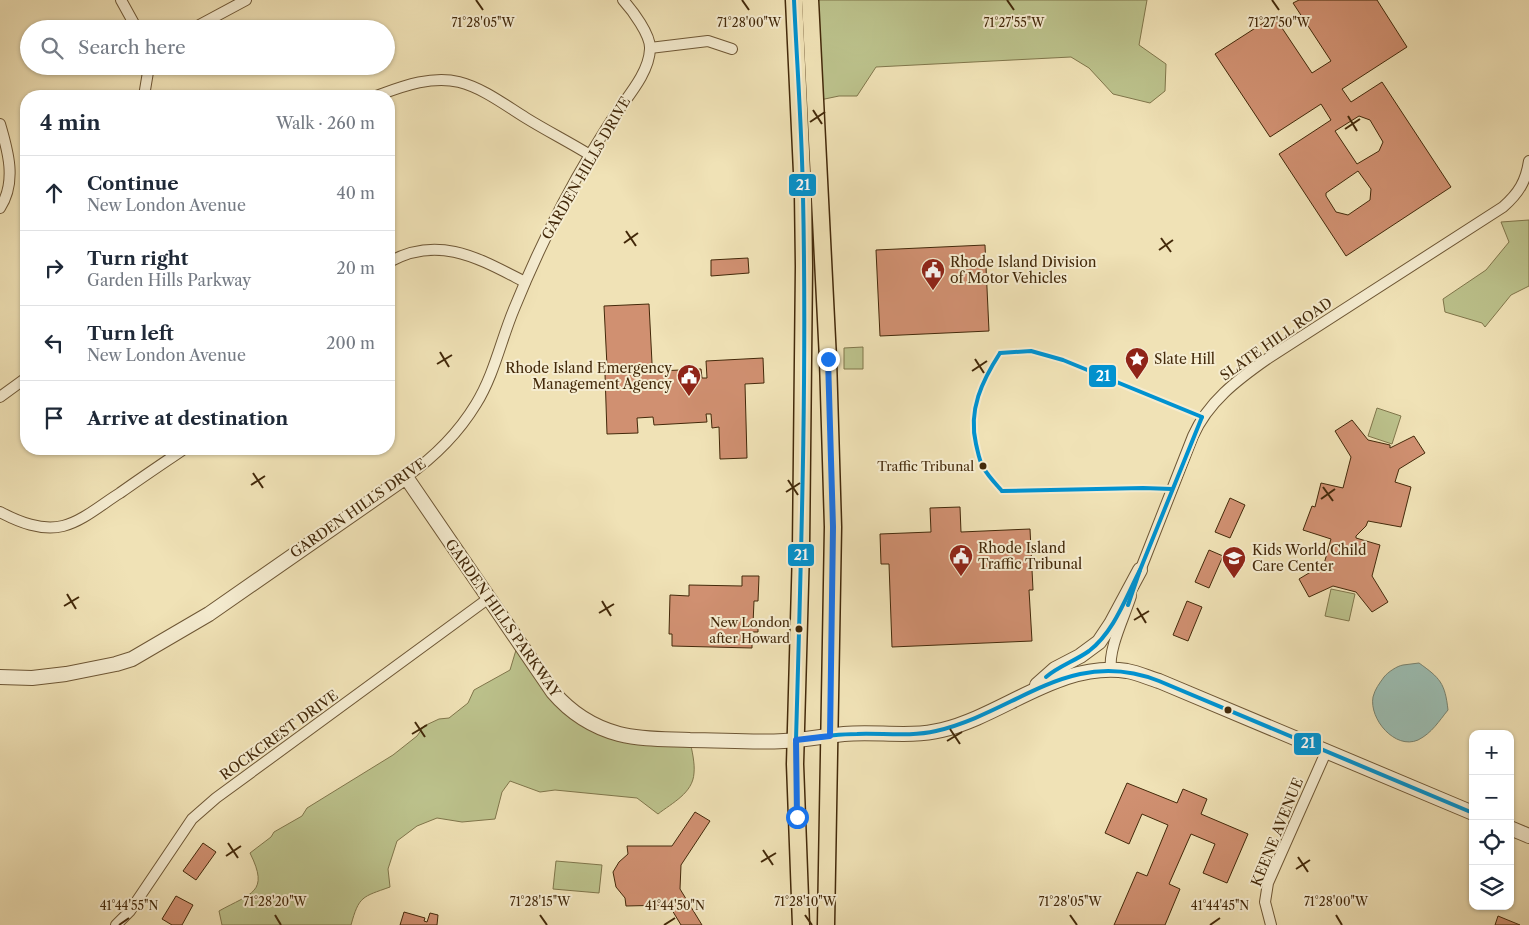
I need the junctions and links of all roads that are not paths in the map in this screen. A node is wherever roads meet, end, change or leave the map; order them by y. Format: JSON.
{"nodes":[{"id":1,"x":121,"y":0,"type":"edge"},
{"id":2,"x":246,"y":0,"type":"edge"},
{"id":3,"x":623,"y":0,"type":"edge"},
{"id":4,"x":794,"y":0,"type":"edge"},
{"id":5,"x":810,"y":0,"type":"edge"},
{"id":6,"x":133,"y":20,"type":"edge"},
{"id":7,"x":209,"y":20,"type":"edge"},
{"id":8,"x":650,"y":48,"type":"junction"},
{"id":9,"x":732,"y":50,"type":"dead end"},
{"id":10,"x":147,"y":75,"type":"edge"},
{"id":11,"x":145,"y":90,"type":"edge"},
{"id":12,"x":392,"y":90,"type":"edge"},
{"id":13,"x":0,"y":124,"type":"edge"},
{"id":14,"x":590,"y":155,"type":"junction"},
{"id":15,"x":1529,"y":161,"type":"edge"},
{"id":16,"x":0,"y":208,"type":"edge"},
{"id":17,"x":395,"y":260,"type":"edge"},
{"id":18,"x":525,"y":282,"type":"junction"},
{"id":19,"x":20,"y":382,"type":"edge"},
{"id":20,"x":0,"y":397,"type":"edge"},
{"id":21,"x":175,"y":455,"type":"edge"},
{"id":22,"x":406,"y":477,"type":"junction"},
{"id":23,"x":0,"y":512,"type":"edge"},
{"id":24,"x":1140,"y":570,"type":"junction"},
{"id":25,"x":489,"y":598,"type":"junction"},
{"id":26,"x":1111,"y":670,"type":"junction"},
{"id":27,"x":0,"y":677,"type":"edge"},
{"id":28,"x":1025,"y":695,"type":"junction"},
{"id":29,"x":830,"y":736,"type":"junction"},
{"id":30,"x":796,"y":740,"type":"junction"},
{"id":31,"x":1326,"y":752,"type":"junction"},
{"id":32,"x":1469,"y":811,"type":"edge"},
{"id":33,"x":1514,"y":830,"type":"edge"},
{"id":34,"x":1529,"y":836,"type":"edge"},
{"id":35,"x":116,"y":925,"type":"edge"},
{"id":36,"x":801,"y":925,"type":"edge"},
{"id":37,"x":826,"y":925,"type":"edge"},
{"id":38,"x":1271,"y":925,"type":"edge"}],
"edges":[{"from":1,"to":6,"type":"street"},
{"from":2,"to":7,"type":"street"},
{"from":3,"to":8,"type":"street"},
{"from":4,"to":30,"type":"main road"},
{"from":5,"to":29,"type":"main road"},
{"from":8,"to":9,"type":"street"},
{"from":8,"to":14,"type":"street","name":"GARDEN HILLS DRIVE"},
{"from":10,"to":11,"type":"street"},
{"from":12,"to":14,"type":"street"},
{"from":13,"to":16,"type":"street"},
{"from":14,"to":18,"type":"street","name":"GARDEN HILLS DRIVE"},
{"from":15,"to":24,"type":"street","name":"SLATE HILL ROAD"},
{"from":17,"to":18,"type":"street"},
{"from":18,"to":22,"type":"street","name":"GARDEN HILLS DRIVE"},
{"from":19,"to":20,"type":"street"},
{"from":21,"to":23,"type":"street"},
{"from":22,"to":25,"type":"street","name":"GARDEN HILLS PARKWAY"},
{"from":22,"to":27,"type":"street","name":"GARDEN HILLS DRIVE"},
{"from":24,"to":26,"type":"street","name":"SLATE HILL ROAD"},
{"from":24,"to":28,"type":"street"},
{"from":25,"to":30,"type":"street","name":"GARDEN HILLS PARKWAY"},
{"from":25,"to":35,"type":"street","name":"ROCKCREST DRIVE"},
{"from":26,"to":28,"type":"street"},
{"from":26,"to":31,"type":"street"},
{"from":28,"to":29,"type":"street","name":"GARDEN HILLS PARKWAY"},
{"from":29,"to":30,"type":"street","name":"GARDEN HILLS PARKWAY"},
{"from":29,"to":37,"type":"main road"},
{"from":30,"to":36,"type":"main road"},
{"from":31,"to":32,"type":"street"},
{"from":31,"to":38,"type":"street","name":"KEENE AVENUE"},
{"from":33,"to":34,"type":"street"}]}
